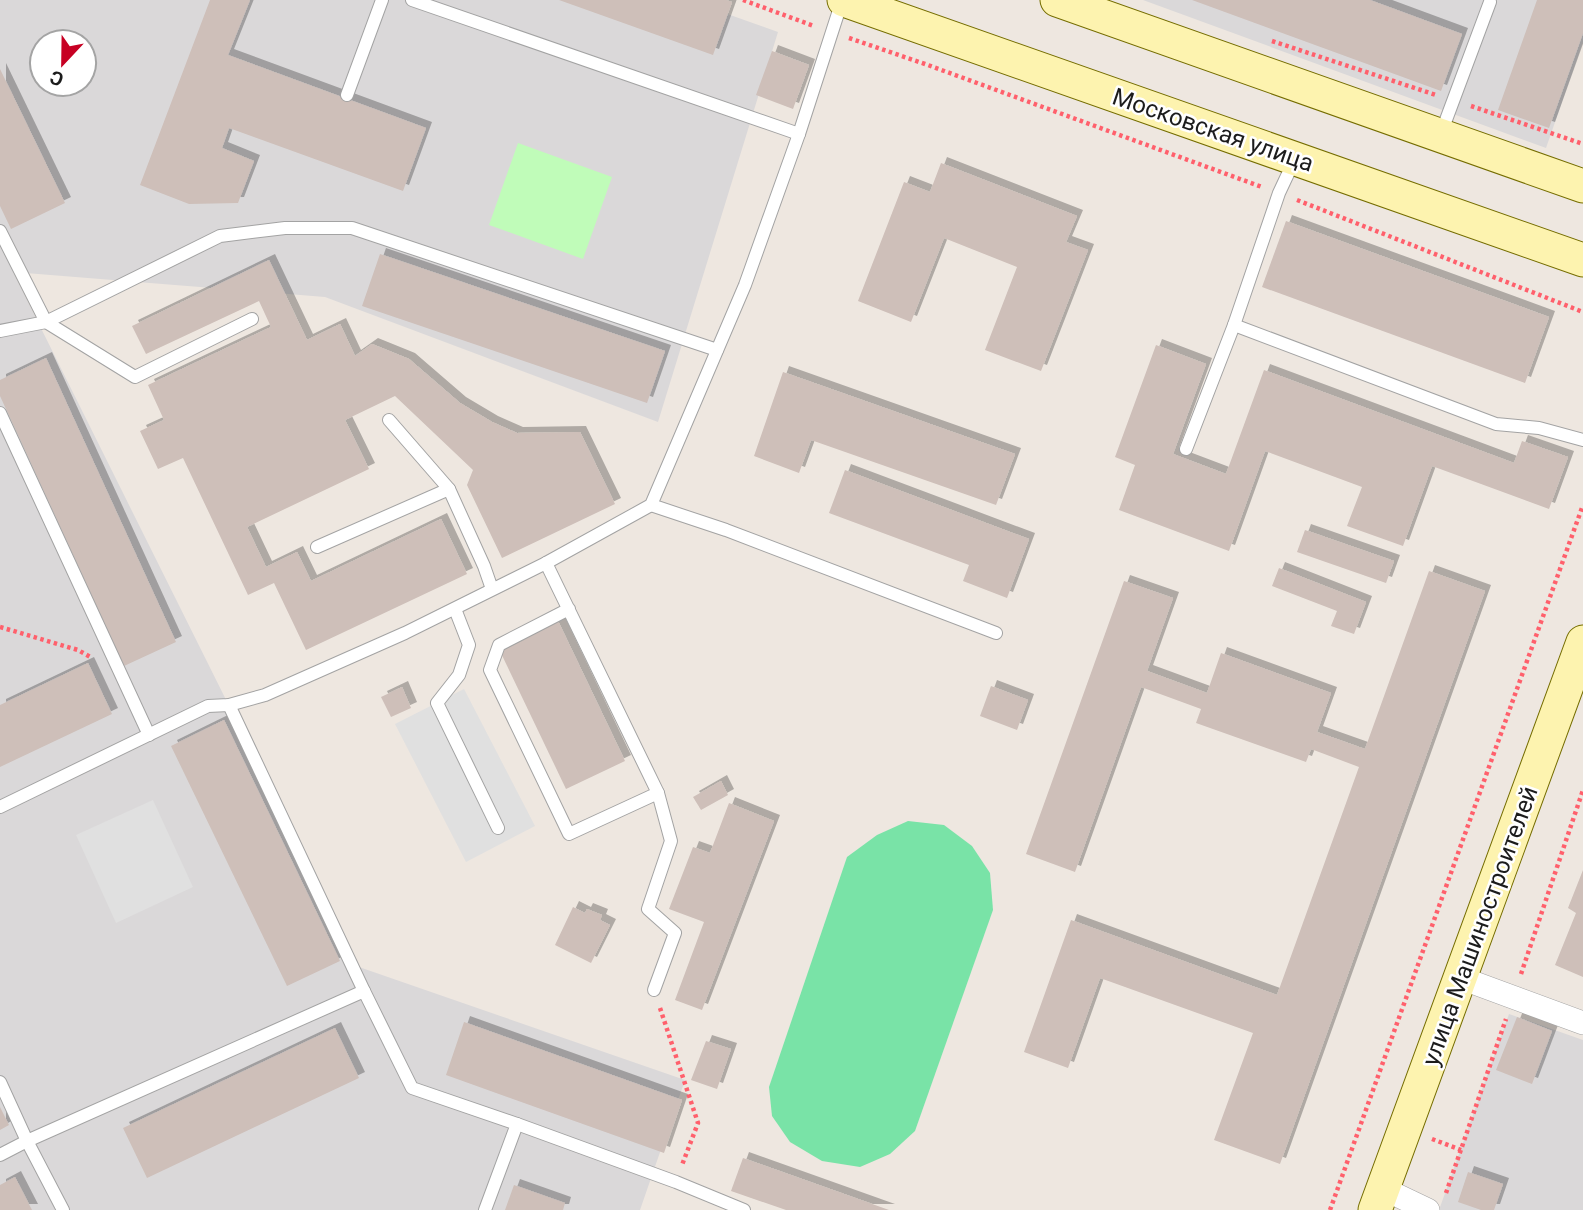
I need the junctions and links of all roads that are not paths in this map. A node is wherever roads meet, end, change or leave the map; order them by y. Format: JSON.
{"nodes":[{"id":1,"x":382,"y":0,"type":"edge"},
{"id":2,"x":412,"y":0,"type":"edge"},
{"id":3,"x":843,"y":0,"type":"edge"},
{"id":4,"x":1057,"y":0,"type":"edge"},
{"id":5,"x":1488,"y":1,"type":"edge"},
{"id":6,"x":347,"y":95,"type":"dead end"},
{"id":7,"x":799,"y":134,"type":"junction"},
{"id":8,"x":1440,"y":136,"type":"junction"},
{"id":9,"x":1295,"y":159,"type":"junction"},
{"id":10,"x":1583,"y":186,"type":"edge"},
{"id":11,"x":0,"y":231,"type":"edge"},
{"id":12,"x":1583,"y":260,"type":"edge"},
{"id":13,"x":252,"y":319,"type":"dead end"},
{"id":14,"x":46,"y":322,"type":"junction"},
{"id":15,"x":1234,"y":325,"type":"junction"},
{"id":16,"x":0,"y":331,"type":"edge"},
{"id":17,"x":717,"y":350,"type":"junction"},
{"id":18,"x":0,"y":413,"type":"edge"},
{"id":19,"x":389,"y":420,"type":"dead end"},
{"id":20,"x":1583,"y":440,"type":"edge"},
{"id":21,"x":1186,"y":449,"type":"dead end"},
{"id":22,"x":449,"y":489,"type":"junction"},
{"id":23,"x":651,"y":505,"type":"junction"},
{"id":24,"x":317,"y":548,"type":"dead end"},
{"id":25,"x":546,"y":563,"type":"junction"},
{"id":26,"x":492,"y":589,"type":"junction"},
{"id":27,"x":456,"y":609,"type":"junction"},
{"id":28,"x":569,"y":609,"type":"junction"},
{"id":29,"x":996,"y":633,"type":"dead end"},
{"id":30,"x":1583,"y":642,"type":"edge"},
{"id":31,"x":229,"y":705,"type":"junction"},
{"id":32,"x":149,"y":735,"type":"junction"},
{"id":33,"x":659,"y":793,"type":"junction"},
{"id":34,"x":0,"y":807,"type":"edge"},
{"id":35,"x":498,"y":828,"type":"dead end"},
{"id":36,"x":1461,"y":978,"type":"junction"},
{"id":37,"x":654,"y":990,"type":"road end"},
{"id":38,"x":364,"y":991,"type":"junction"},
{"id":39,"x":1583,"y":1023,"type":"edge"},
{"id":40,"x":0,"y":1082,"type":"edge"},
{"id":41,"x":517,"y":1125,"type":"junction"},
{"id":42,"x":27,"y":1141,"type":"junction"},
{"id":43,"x":0,"y":1155,"type":"edge"},
{"id":44,"x":1379,"y":1199,"type":"edge"},
{"id":45,"x":63,"y":1210,"type":"edge"},
{"id":46,"x":485,"y":1210,"type":"edge"},
{"id":47,"x":744,"y":1210,"type":"edge"},
{"id":48,"x":1428,"y":1210,"type":"edge"}],
"edges":[{"from":1,"to":6,"type":"lane"},
{"from":2,"to":7,"type":"lane"},
{"from":3,"to":7,"type":"lane"},
{"from":3,"to":9,"type":"main road","name":"Московская улица"},
{"from":4,"to":8,"type":"main road"},
{"from":5,"to":8,"type":"lane"},
{"from":7,"to":17,"type":"lane"},
{"from":8,"to":10,"type":"main road"},
{"from":9,"to":12,"type":"main road","name":"Московская улица"},
{"from":9,"to":15,"type":"lane"},
{"from":11,"to":14,"type":"lane"},
{"from":13,"to":14,"type":"lane"},
{"from":14,"to":16,"type":"lane"},
{"from":14,"to":17,"type":"lane"},
{"from":15,"to":20,"type":"lane"},
{"from":15,"to":21,"type":"lane"},
{"from":17,"to":23,"type":"lane"},
{"from":18,"to":32,"type":"lane"},
{"from":19,"to":22,"type":"lane"},
{"from":22,"to":24,"type":"lane"},
{"from":22,"to":26,"type":"lane"},
{"from":23,"to":25,"type":"lane"},
{"from":23,"to":29,"type":"lane"},
{"from":25,"to":26,"type":"lane"},
{"from":25,"to":28,"type":"lane"},
{"from":26,"to":27,"type":"lane"},
{"from":27,"to":31,"type":"lane"},
{"from":27,"to":35,"type":"lane"},
{"from":28,"to":33,"type":"lane"},
{"from":28,"to":33,"type":"lane"},
{"from":30,"to":36,"type":"main road","name":"улица Машиностроителей"},
{"from":31,"to":32,"type":"lane"},
{"from":31,"to":38,"type":"lane"},
{"from":32,"to":34,"type":"lane"},
{"from":33,"to":37,"type":"lane"},
{"from":36,"to":39,"type":"street"},
{"from":36,"to":44,"type":"main road","name":"улица Машиностроителей"},
{"from":38,"to":41,"type":"lane"},
{"from":38,"to":42,"type":"lane"},
{"from":40,"to":42,"type":"lane"},
{"from":41,"to":46,"type":"lane"},
{"from":41,"to":47,"type":"lane"},
{"from":42,"to":43,"type":"lane"},
{"from":42,"to":45,"type":"lane"},
{"from":44,"to":48,"type":"street"}]}
